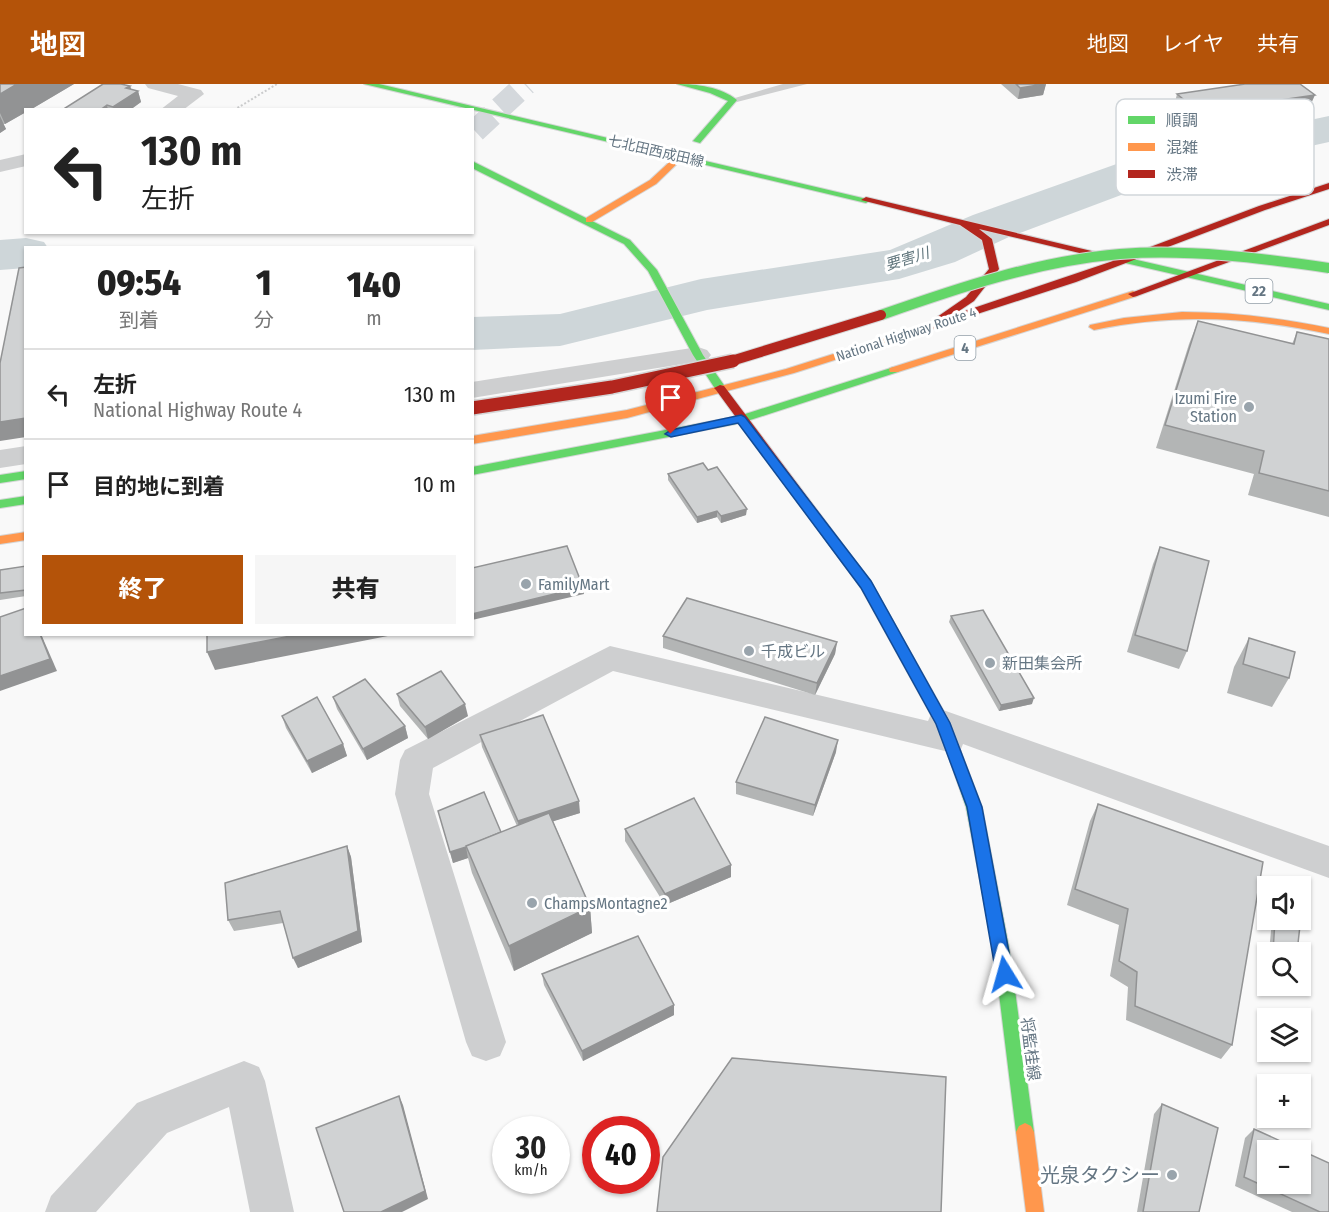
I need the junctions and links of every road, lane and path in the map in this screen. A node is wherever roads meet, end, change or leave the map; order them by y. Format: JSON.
{"nodes":[{"id":1,"x":155,"y":84,"type":"edge"},
{"id":2,"x":277,"y":84,"type":"edge"},
{"id":3,"x":368,"y":84,"type":"edge"},
{"id":4,"x":681,"y":84,"type":"edge"},
{"id":5,"x":802,"y":84,"type":"edge"},
{"id":6,"x":733,"y":100,"type":"junction"},
{"id":7,"x":172,"y":108,"type":"edge"},
{"id":8,"x":237,"y":108,"type":"edge"},
{"id":9,"x":471,"y":108,"type":"edge"},
{"id":10,"x":474,"y":109,"type":"edge"},
{"id":11,"x":697,"y":142,"type":"dead end"},
{"id":12,"x":680,"y":157,"type":"junction"},
{"id":13,"x":24,"y":160,"type":"edge"},
{"id":14,"x":474,"y":165,"type":"edge"},
{"id":15,"x":0,"y":166,"type":"edge"},
{"id":16,"x":1329,"y":186,"type":"edge"},
{"id":17,"x":1314,"y":191,"type":"edge"},
{"id":18,"x":1304,"y":195,"type":"edge"},
{"id":19,"x":589,"y":220,"type":"junction"},
{"id":20,"x":1329,"y":222,"type":"edge"},
{"id":21,"x":964,"y":224,"type":"junction"},
{"id":22,"x":1114,"y":239,"type":"dead end"},
{"id":23,"x":1157,"y":248,"type":"junction"},
{"id":24,"x":1124,"y":260,"type":"junction"},
{"id":25,"x":1223,"y":262,"type":"junction"},
{"id":26,"x":1329,"y":268,"type":"edge"},
{"id":27,"x":1189,"y":275,"type":"junction"},
{"id":28,"x":1306,"y":279,"type":"dead end"},
{"id":29,"x":1329,"y":307,"type":"edge"},
{"id":30,"x":931,"y":326,"type":"junction"},
{"id":31,"x":1329,"y":331,"type":"edge"},
{"id":32,"x":1075,"y":333,"type":"dead end"},
{"id":33,"x":693,"y":346,"type":"junction"},
{"id":34,"x":951,"y":352,"type":"junction"},
{"id":35,"x":993,"y":354,"type":"dead end"},
{"id":36,"x":474,"y":390,"type":"edge"},
{"id":37,"x":722,"y":391,"type":"junction"},
{"id":38,"x":474,"y":408,"type":"edge"},
{"id":39,"x":741,"y":419,"type":"junction"},
{"id":40,"x":474,"y":440,"type":"edge"},
{"id":41,"x":24,"y":455,"type":"edge"},
{"id":42,"x":0,"y":459,"type":"edge"},
{"id":43,"x":474,"y":471,"type":"edge"},
{"id":44,"x":24,"y":475,"type":"edge"},
{"id":45,"x":0,"y":479,"type":"edge"},
{"id":46,"x":24,"y":500,"type":"edge"},
{"id":47,"x":0,"y":504,"type":"edge"},
{"id":48,"x":946,"y":731,"type":"junction"},
{"id":49,"x":1329,"y":862,"type":"edge"},
{"id":50,"x":486,"y":1042,"type":"dead end"},
{"id":51,"x":67,"y":1212,"type":"edge"},
{"id":52,"x":272,"y":1212,"type":"edge"},
{"id":53,"x":1035,"y":1212,"type":"edge"}],
"edges":[{"from":1,"to":7,"type":"street"},
{"from":2,"to":8,"type":"path"},
{"from":3,"to":9,"type":"main road","name":"七北田西成田線"},
{"from":4,"to":6,"type":"main road"},
{"from":5,"to":6,"type":"lane"},
{"from":6,"to":11,"type":"main road"},
{"from":10,"to":12,"type":"main road","name":"七北田西成田線"},
{"from":12,"to":19,"type":"main road"},
{"from":12,"to":21,"type":"main road","name":"七北田西成田線"},
{"from":13,"to":15,"type":"street"},
{"from":14,"to":19,"type":"main road","name":"将監桂線"},
{"from":16,"to":17,"type":"main road","name":"National Highway Route 4","number":"4"},
{"from":18,"to":23,"type":"main road","name":"National Highway Route 4","number":"4"},
{"from":19,"to":33,"type":"main road","name":"将監桂線"},
{"from":20,"to":25,"type":"main road","name":"National Highway Route 4","number":"4"},
{"from":21,"to":24,"type":"main road","name":"七北田西成田線"},
{"from":21,"to":30,"type":"main road"},
{"from":22,"to":23,"type":"main road"},
{"from":23,"to":24,"type":"main road","name":"National Highway Route 4","number":"4"},
{"from":23,"to":25,"type":"main road","number":"22"},
{"from":24,"to":27,"type":"main road","number":"22"},
{"from":24,"to":30,"type":"main road","name":"National Highway Route 4","number":"4"},
{"from":25,"to":27,"type":"main road","name":"National Highway Route 4","number":"4"},
{"from":25,"to":28,"type":"main road","number":"22"},
{"from":26,"to":38,"type":"main road","bridge":true},
{"from":27,"to":29,"type":"main road","number":"22"},
{"from":27,"to":34,"type":"main road","name":"National Highway Route 4","number":"4"},
{"from":30,"to":37,"type":"main road","name":"National Highway Route 4","number":"4"},
{"from":31,"to":32,"type":"main road"},
{"from":33,"to":36,"type":"street"},
{"from":33,"to":37,"type":"main road","name":"将監桂線"},
{"from":34,"to":35,"type":"main road"},
{"from":34,"to":39,"type":"main road","name":"National Highway Route 4","number":"4"},
{"from":37,"to":39,"type":"main road","name":"将監桂線"},
{"from":37,"to":40,"type":"main road","name":"National Highway Route 4","number":"4"},
{"from":39,"to":43,"type":"main road","name":"National Highway Route 4","number":"4"},
{"from":39,"to":48,"type":"main road","name":"将監桂線"},
{"from":41,"to":42,"type":"street"},
{"from":44,"to":45,"type":"main road"},
{"from":46,"to":47,"type":"main road"},
{"from":48,"to":49,"type":"street"},
{"from":48,"to":50,"type":"street"},
{"from":48,"to":53,"type":"main road","name":"将監桂線"},
{"from":51,"to":52,"type":"street"}]}
